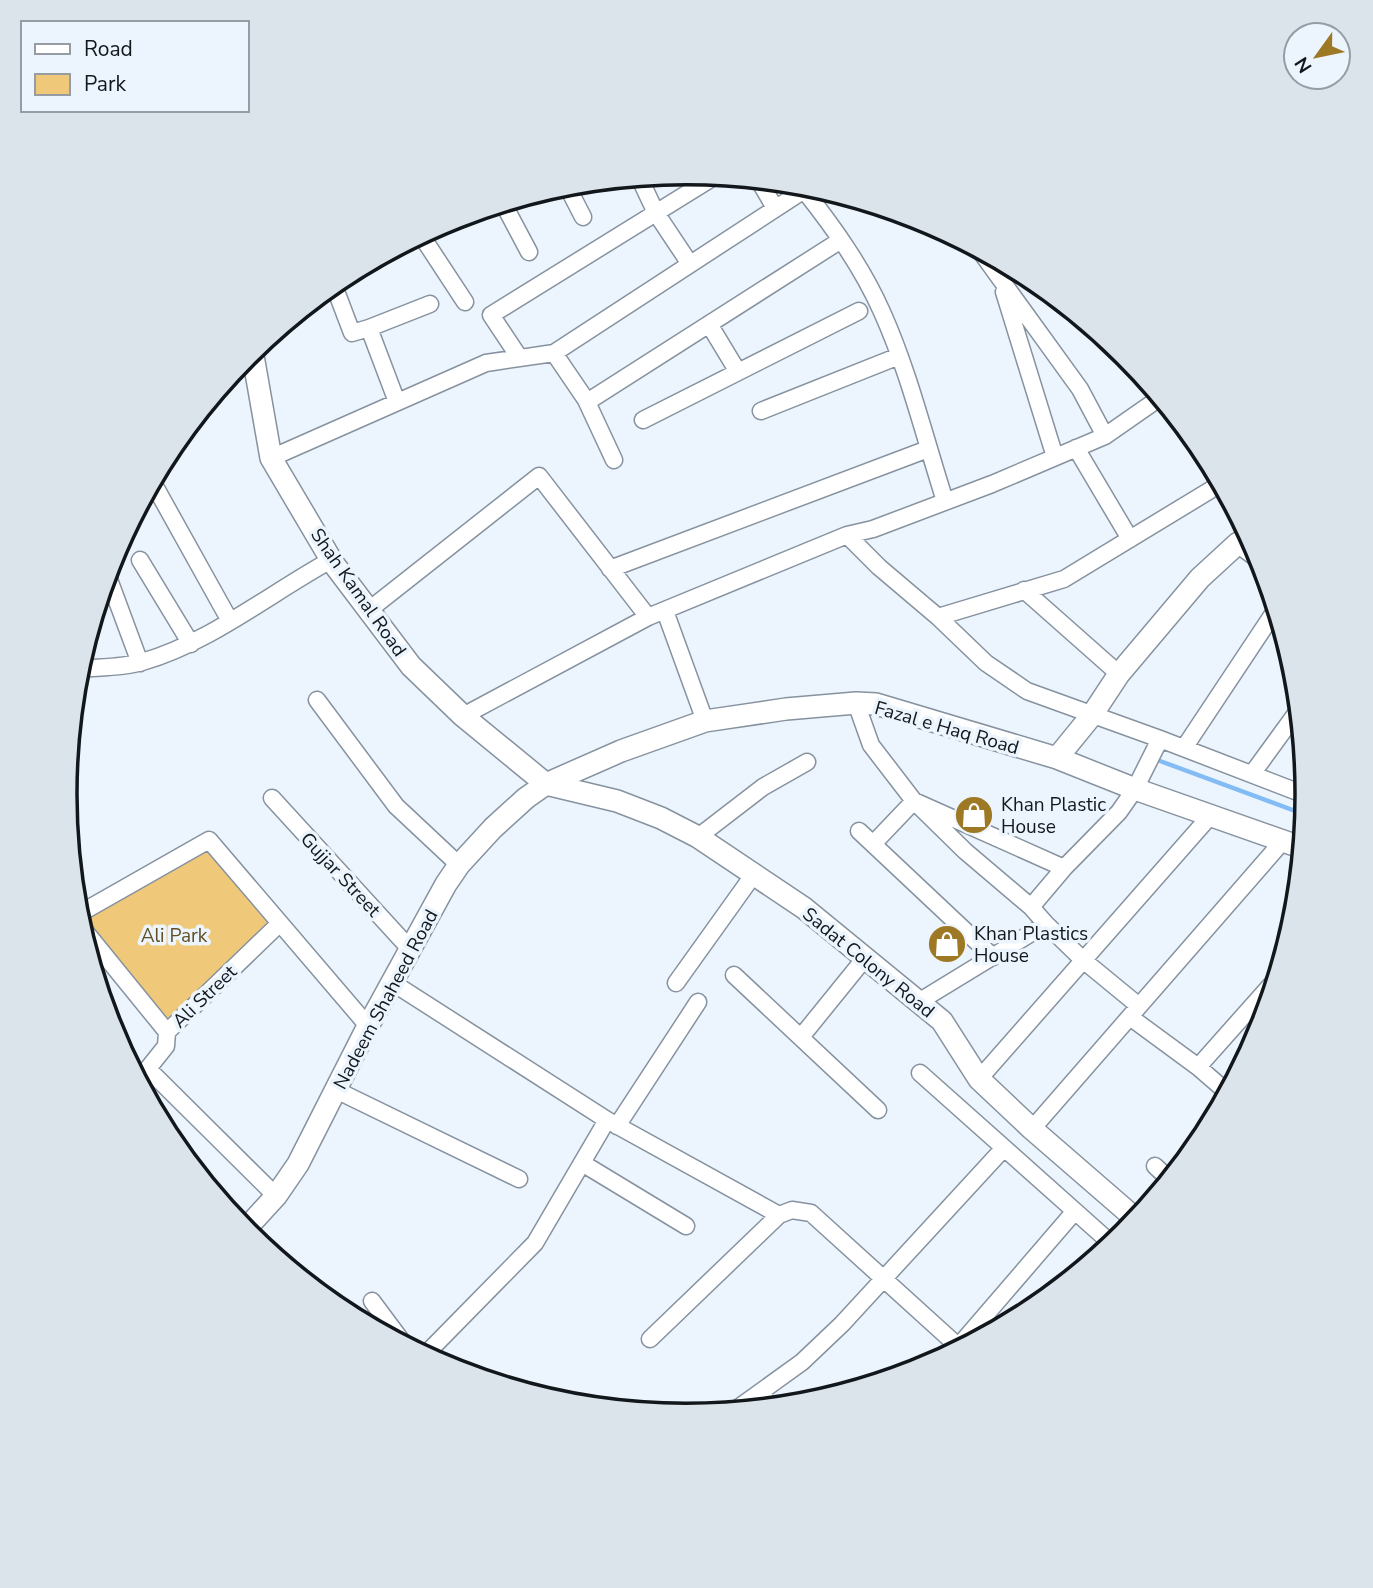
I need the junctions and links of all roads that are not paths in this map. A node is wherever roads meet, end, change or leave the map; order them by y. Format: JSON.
{"nodes":[{"id":1,"x":700,"y":185,"type":"edge"},
{"id":2,"x":643,"y":186,"type":"edge"},
{"id":3,"x":764,"y":190,"type":"edge"},
{"id":4,"x":572,"y":195,"type":"edge"},
{"id":5,"x":796,"y":195,"type":"edge"},
{"id":6,"x":809,"y":197,"type":"edge"},
{"id":7,"x":775,"y":208,"type":"junction"},
{"id":8,"x":508,"y":212,"type":"edge"},
{"id":9,"x":656,"y":213,"type":"junction"},
{"id":10,"x":583,"y":217,"type":"dead end"},
{"id":11,"x":841,"y":240,"type":"junction"},
{"id":12,"x":426,"y":243,"type":"edge"},
{"id":13,"x":529,"y":252,"type":"dead end"},
{"id":14,"x":690,"y":264,"type":"junction"},
{"id":15,"x":991,"y":266,"type":"edge"},
{"id":16,"x":1000,"y":278,"type":"junction"},
{"id":17,"x":337,"y":295,"type":"edge"},
{"id":18,"x":465,"y":302,"type":"dead end"},
{"id":19,"x":429,"y":304,"type":"dead end"},
{"id":20,"x":859,"y":311,"type":"dead end"},
{"id":21,"x":709,"y":324,"type":"junction"},
{"id":22,"x":369,"y":327,"type":"junction"},
{"id":23,"x":554,"y":353,"type":"junction"},
{"id":24,"x":899,"y":356,"type":"junction"},
{"id":25,"x":519,"y":357,"type":"junction"},
{"id":26,"x":254,"y":365,"type":"edge"},
{"id":27,"x":737,"y":372,"type":"junction"},
{"id":28,"x":397,"y":402,"type":"junction"},
{"id":29,"x":587,"y":402,"type":"junction"},
{"id":30,"x":1153,"y":402,"type":"edge"},
{"id":31,"x":761,"y":411,"type":"dead end"},
{"id":32,"x":643,"y":419,"type":"dead end"},
{"id":33,"x":1105,"y":436,"type":"junction"},
{"id":34,"x":928,"y":449,"type":"junction"},
{"id":35,"x":1076,"y":449,"type":"junction"},
{"id":36,"x":1055,"y":457,"type":"junction"},
{"id":37,"x":271,"y":458,"type":"junction"},
{"id":38,"x":614,"y":460,"type":"dead end"},
{"id":39,"x":1213,"y":488,"type":"edge"},
{"id":40,"x":158,"y":491,"type":"edge"},
{"id":41,"x":945,"y":501,"type":"junction"},
{"id":42,"x":847,"y":535,"type":"junction"},
{"id":43,"x":1130,"y":539,"type":"junction"},
{"id":44,"x":1241,"y":542,"type":"edge"},
{"id":45,"x":140,"y":560,"type":"dead end"},
{"id":46,"x":331,"y":560,"type":"junction"},
{"id":47,"x":610,"y":569,"type":"junction"},
{"id":48,"x":112,"y":589,"type":"edge"},
{"id":49,"x":1024,"y":590,"type":"junction"},
{"id":50,"x":369,"y":610,"type":"junction"},
{"id":51,"x":665,"y":611,"type":"junction"},
{"id":52,"x":648,"y":617,"type":"junction"},
{"id":53,"x":938,"y":617,"type":"junction"},
{"id":54,"x":1270,"y":619,"type":"edge"},
{"id":55,"x":230,"y":621,"type":"junction"},
{"id":56,"x":191,"y":644,"type":"junction"},
{"id":57,"x":140,"y":663,"type":"junction"},
{"id":58,"x":91,"y":668,"type":"edge"},
{"id":59,"x":1119,"y":674,"type":"junction"},
{"id":60,"x":317,"y":700,"type":"dead end"},
{"id":61,"x":856,"y":703,"type":"junction"},
{"id":62,"x":1092,"y":715,"type":"junction"},
{"id":63,"x":463,"y":716,"type":"junction"},
{"id":64,"x":1292,"y":720,"type":"edge"},
{"id":65,"x":705,"y":721,"type":"junction"},
{"id":66,"x":1160,"y":739,"type":"junction"},
{"id":67,"x":1184,"y":748,"type":"junction"},
{"id":68,"x":1057,"y":758,"type":"junction"},
{"id":69,"x":807,"y":762,"type":"dead end"},
{"id":70,"x":1252,"y":774,"type":"junction"},
{"id":71,"x":546,"y":784,"type":"junction"},
{"id":72,"x":1135,"y":789,"type":"junction"},
{"id":73,"x":1296,"y":791,"type":"edge"},
{"id":74,"x":271,"y":798,"type":"dead end"},
{"id":75,"x":914,"y":801,"type":"junction"},
{"id":76,"x":1211,"y":815,"type":"junction"},
{"id":77,"x":859,"y":831,"type":"dead end"},
{"id":78,"x":698,"y":837,"type":"junction"},
{"id":79,"x":1282,"y":842,"type":"junction"},
{"id":80,"x":873,"y":844,"type":"junction"},
{"id":81,"x":1294,"y":845,"type":"edge"},
{"id":82,"x":459,"y":865,"type":"junction"},
{"id":83,"x":1064,"y":868,"type":"junction"},
{"id":84,"x":754,"y":874,"type":"junction"},
{"id":85,"x":1031,"y":907,"type":"junction"},
{"id":86,"x":88,"y":909,"type":"edge"},
{"id":87,"x":279,"y":923,"type":"junction"},
{"id":88,"x":1046,"y":924,"type":"junction"},
{"id":89,"x":96,"y":945,"type":"edge"},
{"id":90,"x":411,"y":950,"type":"junction"},
{"id":91,"x":993,"y":957,"type":"junction"},
{"id":92,"x":865,"y":958,"type":"junction"},
{"id":93,"x":1083,"y":960,"type":"junction"},
{"id":94,"x":734,"y":975,"type":"dead end"},
{"id":95,"x":393,"y":983,"type":"junction"},
{"id":96,"x":676,"y":983,"type":"dead end"},
{"id":97,"x":1262,"y":995,"type":"edge"},
{"id":98,"x":698,"y":1002,"type":"dead end"},
{"id":99,"x":920,"y":1002,"type":"junction"},
{"id":100,"x":1135,"y":1012,"type":"junction"},
{"id":101,"x":368,"y":1026,"type":"junction"},
{"id":102,"x":167,"y":1031,"type":"junction"},
{"id":103,"x":801,"y":1037,"type":"junction"},
{"id":104,"x":1198,"y":1068,"type":"junction"},
{"id":105,"x":145,"y":1073,"type":"edge"},
{"id":106,"x":920,"y":1073,"type":"dead end"},
{"id":107,"x":979,"y":1079,"type":"junction"},
{"id":108,"x":149,"y":1080,"type":"edge"},
{"id":109,"x":1221,"y":1087,"type":"edge"},
{"id":110,"x":336,"y":1090,"type":"junction"},
{"id":111,"x":878,"y":1110,"type":"dead end"},
{"id":112,"x":612,"y":1123,"type":"junction"},
{"id":113,"x":1032,"y":1129,"type":"junction"},
{"id":114,"x":1004,"y":1148,"type":"junction"},
{"id":115,"x":582,"y":1163,"type":"junction"},
{"id":116,"x":1155,"y":1166,"type":"dead end"},
{"id":117,"x":1163,"y":1174,"type":"edge"},
{"id":118,"x":519,"y":1179,"type":"dead end"},
{"id":119,"x":276,"y":1196,"type":"junction"},
{"id":120,"x":1075,"y":1211,"type":"junction"},
{"id":121,"x":1129,"y":1213,"type":"edge"},
{"id":122,"x":779,"y":1215,"type":"junction"},
{"id":123,"x":253,"y":1222,"type":"edge"},
{"id":124,"x":686,"y":1226,"type":"dead end"},
{"id":125,"x":1104,"y":1237,"type":"edge"},
{"id":126,"x":884,"y":1279,"type":"junction"},
{"id":127,"x":372,"y":1301,"type":"dead end"},
{"id":128,"x":391,"y":1327,"type":"edge"},
{"id":129,"x":974,"y":1331,"type":"edge"},
{"id":130,"x":650,"y":1339,"type":"dead end"},
{"id":131,"x":954,"y":1342,"type":"edge"},
{"id":132,"x":433,"y":1348,"type":"edge"},
{"id":133,"x":761,"y":1393,"type":"junction"},
{"id":134,"x":765,"y":1398,"type":"edge"},
{"id":135,"x":751,"y":1399,"type":"edge"}],
"edges":[{"from":1,"to":9,"type":"street"},
{"from":2,"to":9,"type":"street"},
{"from":3,"to":7,"type":"street"},
{"from":4,"to":10,"type":"street"},
{"from":5,"to":7,"type":"street"},
{"from":6,"to":11,"type":"street"},
{"from":7,"to":14,"type":"street"},
{"from":8,"to":13,"type":"street"},
{"from":9,"to":14,"type":"street"},
{"from":9,"to":25,"type":"street"},
{"from":11,"to":21,"type":"street"},
{"from":11,"to":24,"type":"street"},
{"from":12,"to":18,"type":"street"},
{"from":14,"to":23,"type":"street"},
{"from":15,"to":16,"type":"street"},
{"from":16,"to":33,"type":"street"},
{"from":16,"to":36,"type":"street"},
{"from":17,"to":22,"type":"street"},
{"from":19,"to":22,"type":"street"},
{"from":20,"to":27,"type":"street"},
{"from":21,"to":27,"type":"street"},
{"from":21,"to":29,"type":"street"},
{"from":22,"to":28,"type":"street"},
{"from":23,"to":25,"type":"street"},
{"from":23,"to":29,"type":"street"},
{"from":24,"to":31,"type":"street"},
{"from":24,"to":34,"type":"street"},
{"from":25,"to":28,"type":"street"},
{"from":26,"to":37,"type":"street","name":"Shah Kamal Road"},
{"from":27,"to":32,"type":"street"},
{"from":28,"to":37,"type":"street"},
{"from":29,"to":38,"type":"street"},
{"from":30,"to":33,"type":"street"},
{"from":33,"to":35,"type":"street"},
{"from":34,"to":41,"type":"street"},
{"from":34,"to":47,"type":"street"},
{"from":35,"to":36,"type":"street"},
{"from":35,"to":43,"type":"street"},
{"from":36,"to":41,"type":"street"},
{"from":37,"to":46,"type":"street","name":"Shah Kamal Road"},
{"from":39,"to":43,"type":"street"},
{"from":40,"to":55,"type":"street"},
{"from":41,"to":42,"type":"street"},
{"from":42,"to":51,"type":"street"},
{"from":42,"to":53,"type":"street"},
{"from":43,"to":49,"type":"street"},
{"from":44,"to":59,"type":"street"},
{"from":45,"to":56,"type":"street"},
{"from":46,"to":50,"type":"street","name":"Shah Kamal Road"},
{"from":46,"to":55,"type":"street"},
{"from":47,"to":50,"type":"street"},
{"from":47,"to":52,"type":"street"},
{"from":48,"to":57,"type":"street"},
{"from":49,"to":53,"type":"street"},
{"from":49,"to":59,"type":"street"},
{"from":50,"to":63,"type":"street","name":"Shah Kamal Road"},
{"from":51,"to":52,"type":"street"},
{"from":51,"to":65,"type":"street"},
{"from":52,"to":63,"type":"street"},
{"from":53,"to":62,"type":"street"},
{"from":54,"to":67,"type":"street"},
{"from":55,"to":56,"type":"street"},
{"from":56,"to":57,"type":"street"},
{"from":57,"to":58,"type":"street"},
{"from":59,"to":62,"type":"street"},
{"from":60,"to":82,"type":"street"},
{"from":61,"to":65,"type":"street","name":"Fazal e Haq Road"},
{"from":61,"to":68,"type":"street","name":"Fazal e Haq Road"},
{"from":61,"to":75,"type":"street"},
{"from":62,"to":66,"type":"street"},
{"from":62,"to":68,"type":"street"},
{"from":63,"to":71,"type":"street","name":"Shah Kamal Road"},
{"from":64,"to":70,"type":"street"},
{"from":65,"to":71,"type":"street","name":"Fazal e Haq Road"},
{"from":66,"to":67,"type":"street"},
{"from":66,"to":72,"type":"street"},
{"from":67,"to":70,"type":"street"},
{"from":68,"to":72,"type":"street","name":"Fazal e Haq Road"},
{"from":69,"to":78,"type":"street"},
{"from":70,"to":73,"type":"street"},
{"from":71,"to":78,"type":"street","name":"Sadat Colony Road"},
{"from":71,"to":82,"type":"street","name":"Nadeem Shaheed Road"},
{"from":72,"to":76,"type":"street","name":"Fazal e Haq Road"},
{"from":72,"to":83,"type":"street"},
{"from":74,"to":90,"type":"street","name":"Gujjar Street"},
{"from":75,"to":80,"type":"street"},
{"from":75,"to":83,"type":"street"},
{"from":75,"to":85,"type":"street"},
{"from":76,"to":79,"type":"street","name":"Fazal e Haq Road"},
{"from":76,"to":93,"type":"street"},
{"from":77,"to":80,"type":"street"},
{"from":78,"to":84,"type":"street","name":"Sadat Colony Road"},
{"from":79,"to":81,"type":"street","name":"Fazal e Haq Road"},
{"from":79,"to":100,"type":"street"},
{"from":80,"to":91,"type":"street"},
{"from":82,"to":90,"type":"street","name":"Nadeem Shaheed Road"},
{"from":83,"to":85,"type":"street"},
{"from":84,"to":92,"type":"street","name":"Sadat Colony Road"},
{"from":84,"to":96,"type":"street"},
{"from":85,"to":88,"type":"street"},
{"from":86,"to":87,"type":"street"},
{"from":87,"to":101,"type":"street"},
{"from":87,"to":102,"type":"street","name":"Ali Street"},
{"from":88,"to":91,"type":"street"},
{"from":88,"to":93,"type":"street"},
{"from":89,"to":102,"type":"street","name":"Ali Street"},
{"from":90,"to":95,"type":"street","name":"Nadeem Shaheed Road"},
{"from":91,"to":99,"type":"street"},
{"from":92,"to":99,"type":"street","name":"Sadat Colony Road"},
{"from":92,"to":103,"type":"street"},
{"from":93,"to":100,"type":"street"},
{"from":93,"to":107,"type":"street"},
{"from":94,"to":103,"type":"street"},
{"from":95,"to":101,"type":"street","name":"Nadeem Shaheed Road"},
{"from":95,"to":112,"type":"street"},
{"from":97,"to":104,"type":"street"},
{"from":98,"to":112,"type":"street"},
{"from":99,"to":107,"type":"street","name":"Sadat Colony Road"},
{"from":100,"to":104,"type":"street"},
{"from":100,"to":113,"type":"street"},
{"from":101,"to":110,"type":"street","name":"Nadeem Shaheed Road"},
{"from":102,"to":105,"type":"street"},
{"from":103,"to":111,"type":"street"},
{"from":104,"to":109,"type":"street"},
{"from":106,"to":114,"type":"street"},
{"from":107,"to":113,"type":"street","name":"Sadat Colony Road"},
{"from":108,"to":119,"type":"street"},
{"from":110,"to":118,"type":"street"},
{"from":110,"to":119,"type":"street","name":"Nadeem Shaheed Road"},
{"from":112,"to":115,"type":"street"},
{"from":112,"to":122,"type":"street"},
{"from":113,"to":121,"type":"street","name":"Sadat Colony Road"},
{"from":114,"to":120,"type":"street"},
{"from":114,"to":126,"type":"street"},
{"from":115,"to":124,"type":"street"},
{"from":115,"to":132,"type":"street"},
{"from":116,"to":117,"type":"street"},
{"from":119,"to":123,"type":"street","name":"Nadeem Shaheed Road"},
{"from":120,"to":125,"type":"street"},
{"from":120,"to":129,"type":"street"},
{"from":122,"to":126,"type":"street"},
{"from":122,"to":130,"type":"street"},
{"from":126,"to":131,"type":"street"},
{"from":126,"to":133,"type":"street"},
{"from":127,"to":128,"type":"street"},
{"from":133,"to":134,"type":"street"},
{"from":133,"to":135,"type":"street"}]}
